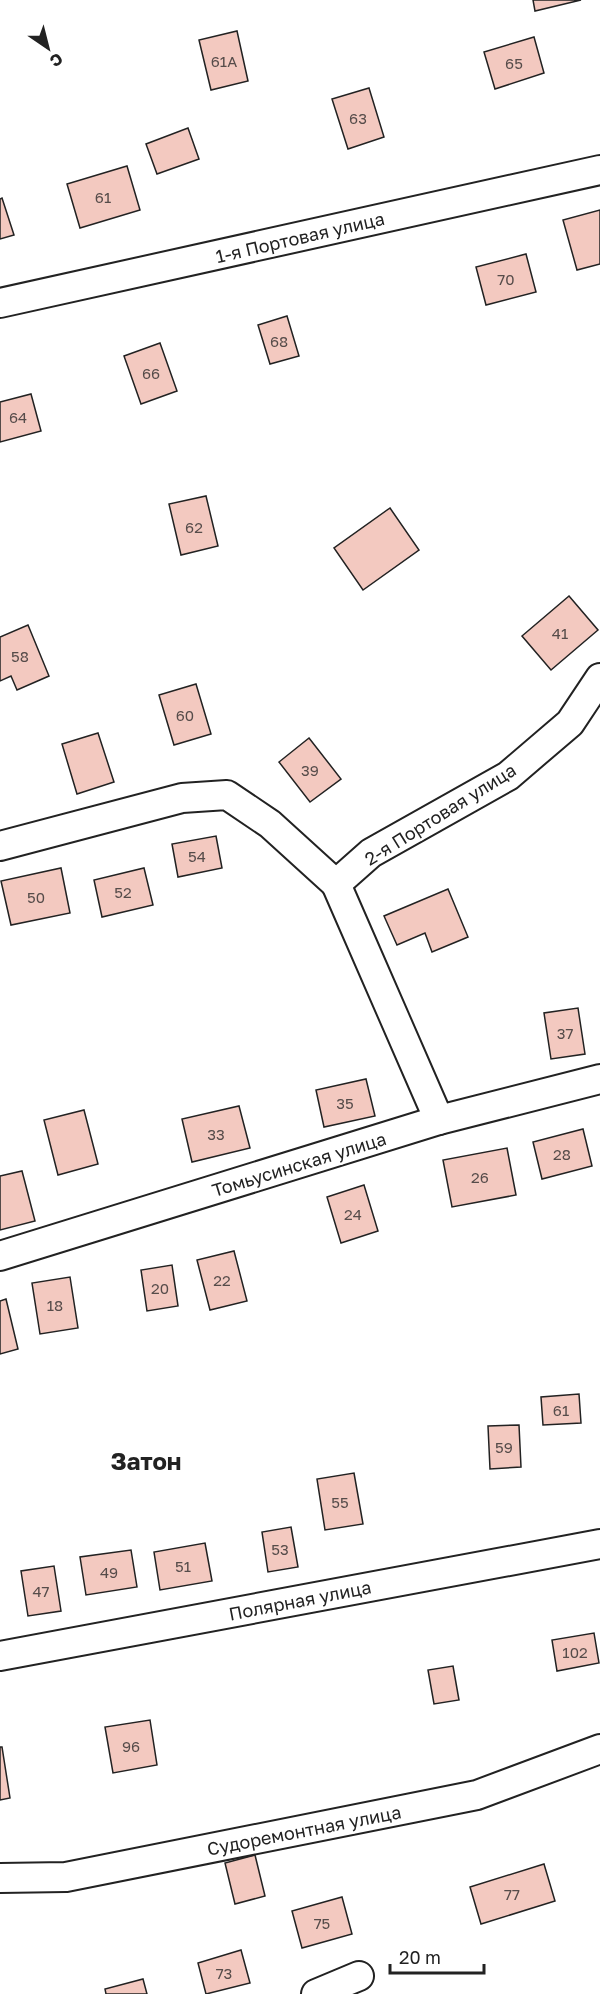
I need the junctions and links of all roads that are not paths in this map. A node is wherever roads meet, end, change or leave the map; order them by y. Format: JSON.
{"nodes":[{"id":1,"x":600,"y":170,"type":"edge"},
{"id":2,"x":0,"y":303,"type":"edge"},
{"id":3,"x":600,"y":678,"type":"edge"},
{"id":4,"x":0,"y":846,"type":"edge"},
{"id":5,"x":336,"y":884,"type":"junction"},
{"id":6,"x":600,"y":1079,"type":"edge"},
{"id":7,"x":439,"y":1120,"type":"junction"},
{"id":8,"x":0,"y":1256,"type":"edge"},
{"id":9,"x":600,"y":1544,"type":"edge"},
{"id":10,"x":0,"y":1656,"type":"edge"},
{"id":11,"x":600,"y":1749,"type":"edge"},
{"id":12,"x":0,"y":1878,"type":"edge"},
{"id":13,"x":359,"y":1976,"type":"dead end"},
{"id":14,"x":316,"y":1994,"type":"edge"}],
"edges":[{"from":1,"to":2,"type":"street","name":"1-я Портовая улица"},
{"from":3,"to":5,"type":"street","name":"2-я Портовая улица"},
{"from":4,"to":5,"type":"street"},
{"from":5,"to":7,"type":"street"},
{"from":6,"to":7,"type":"street","name":"Томьусинская улица"},
{"from":7,"to":8,"type":"street","name":"Томьусинская улица"},
{"from":9,"to":10,"type":"street","name":"Полярная улица"},
{"from":11,"to":12,"type":"street","name":"Судоремонтная улица"},
{"from":13,"to":14,"type":"street"}]}
